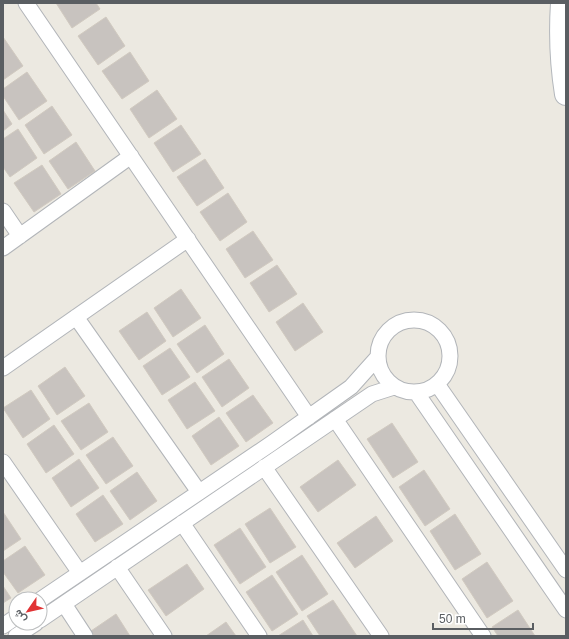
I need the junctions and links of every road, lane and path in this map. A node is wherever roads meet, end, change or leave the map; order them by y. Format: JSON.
{"nodes":[{"id":1,"x":26,"y":3,"type":"edge"},
{"id":2,"x":562,"y":3,"type":"edge"},
{"id":3,"x":566,"y":94,"type":"edge"},
{"id":4,"x":131,"y":156,"type":"junction"},
{"id":5,"x":3,"y":211,"type":"edge"},
{"id":6,"x":20,"y":236,"type":"junction"},
{"id":7,"x":188,"y":239,"type":"junction"},
{"id":8,"x":3,"y":248,"type":"edge"},
{"id":9,"x":76,"y":317,"type":"junction"},
{"id":10,"x":377,"y":358,"type":"junction"},
{"id":11,"x":3,"y":368,"type":"edge"},
{"id":12,"x":437,"y":384,"type":"junction"},
{"id":13,"x":394,"y":386,"type":"junction"},
{"id":14,"x":416,"y":392,"type":"junction"},
{"id":15,"x":309,"y":417,"type":"junction"},
{"id":16,"x":335,"y":419,"type":"junction"},
{"id":17,"x":3,"y":462,"type":"edge"},
{"id":18,"x":264,"y":467,"type":"junction"},
{"id":19,"x":200,"y":492,"type":"junction"},
{"id":20,"x":182,"y":523,"type":"junction"},
{"id":21,"x":118,"y":567,"type":"junction"},
{"id":22,"x":566,"y":570,"type":"edge"},
{"id":23,"x":80,"y":573,"type":"junction"},
{"id":24,"x":48,"y":595,"type":"edge"},
{"id":25,"x":64,"y":604,"type":"junction"},
{"id":26,"x":566,"y":610,"type":"edge"},
{"id":27,"x":48,"y":615,"type":"edge"},
{"id":28,"x":85,"y":636,"type":"edge"},
{"id":29,"x":164,"y":636,"type":"edge"},
{"id":30,"x":259,"y":636,"type":"edge"},
{"id":31,"x":381,"y":636,"type":"edge"},
{"id":32,"x":483,"y":636,"type":"edge"}],
"edges":[{"from":1,"to":4,"type":"street"},
{"from":2,"to":3,"type":"main road"},
{"from":4,"to":6,"type":"street"},
{"from":4,"to":7,"type":"street"},
{"from":5,"to":6,"type":"street"},
{"from":6,"to":8,"type":"street"},
{"from":7,"to":9,"type":"street"},
{"from":7,"to":15,"type":"street"},
{"from":9,"to":11,"type":"street"},
{"from":9,"to":19,"type":"street"},
{"from":10,"to":12,"type":"street"},
{"from":10,"to":13,"type":"street"},
{"from":10,"to":15,"type":"street"},
{"from":12,"to":14,"type":"street"},
{"from":12,"to":22,"type":"street"},
{"from":13,"to":14,"type":"street"},
{"from":13,"to":16,"type":"street"},
{"from":14,"to":26,"type":"street"},
{"from":15,"to":19,"type":"street"},
{"from":16,"to":18,"type":"street"},
{"from":16,"to":32,"type":"street"},
{"from":17,"to":23,"type":"street"},
{"from":18,"to":20,"type":"street"},
{"from":18,"to":31,"type":"street"},
{"from":19,"to":23,"type":"street"},
{"from":20,"to":21,"type":"street"},
{"from":20,"to":30,"type":"street"},
{"from":21,"to":25,"type":"street"},
{"from":21,"to":29,"type":"street"},
{"from":23,"to":24,"type":"street"},
{"from":25,"to":27,"type":"street"},
{"from":25,"to":28,"type":"street"}]}
